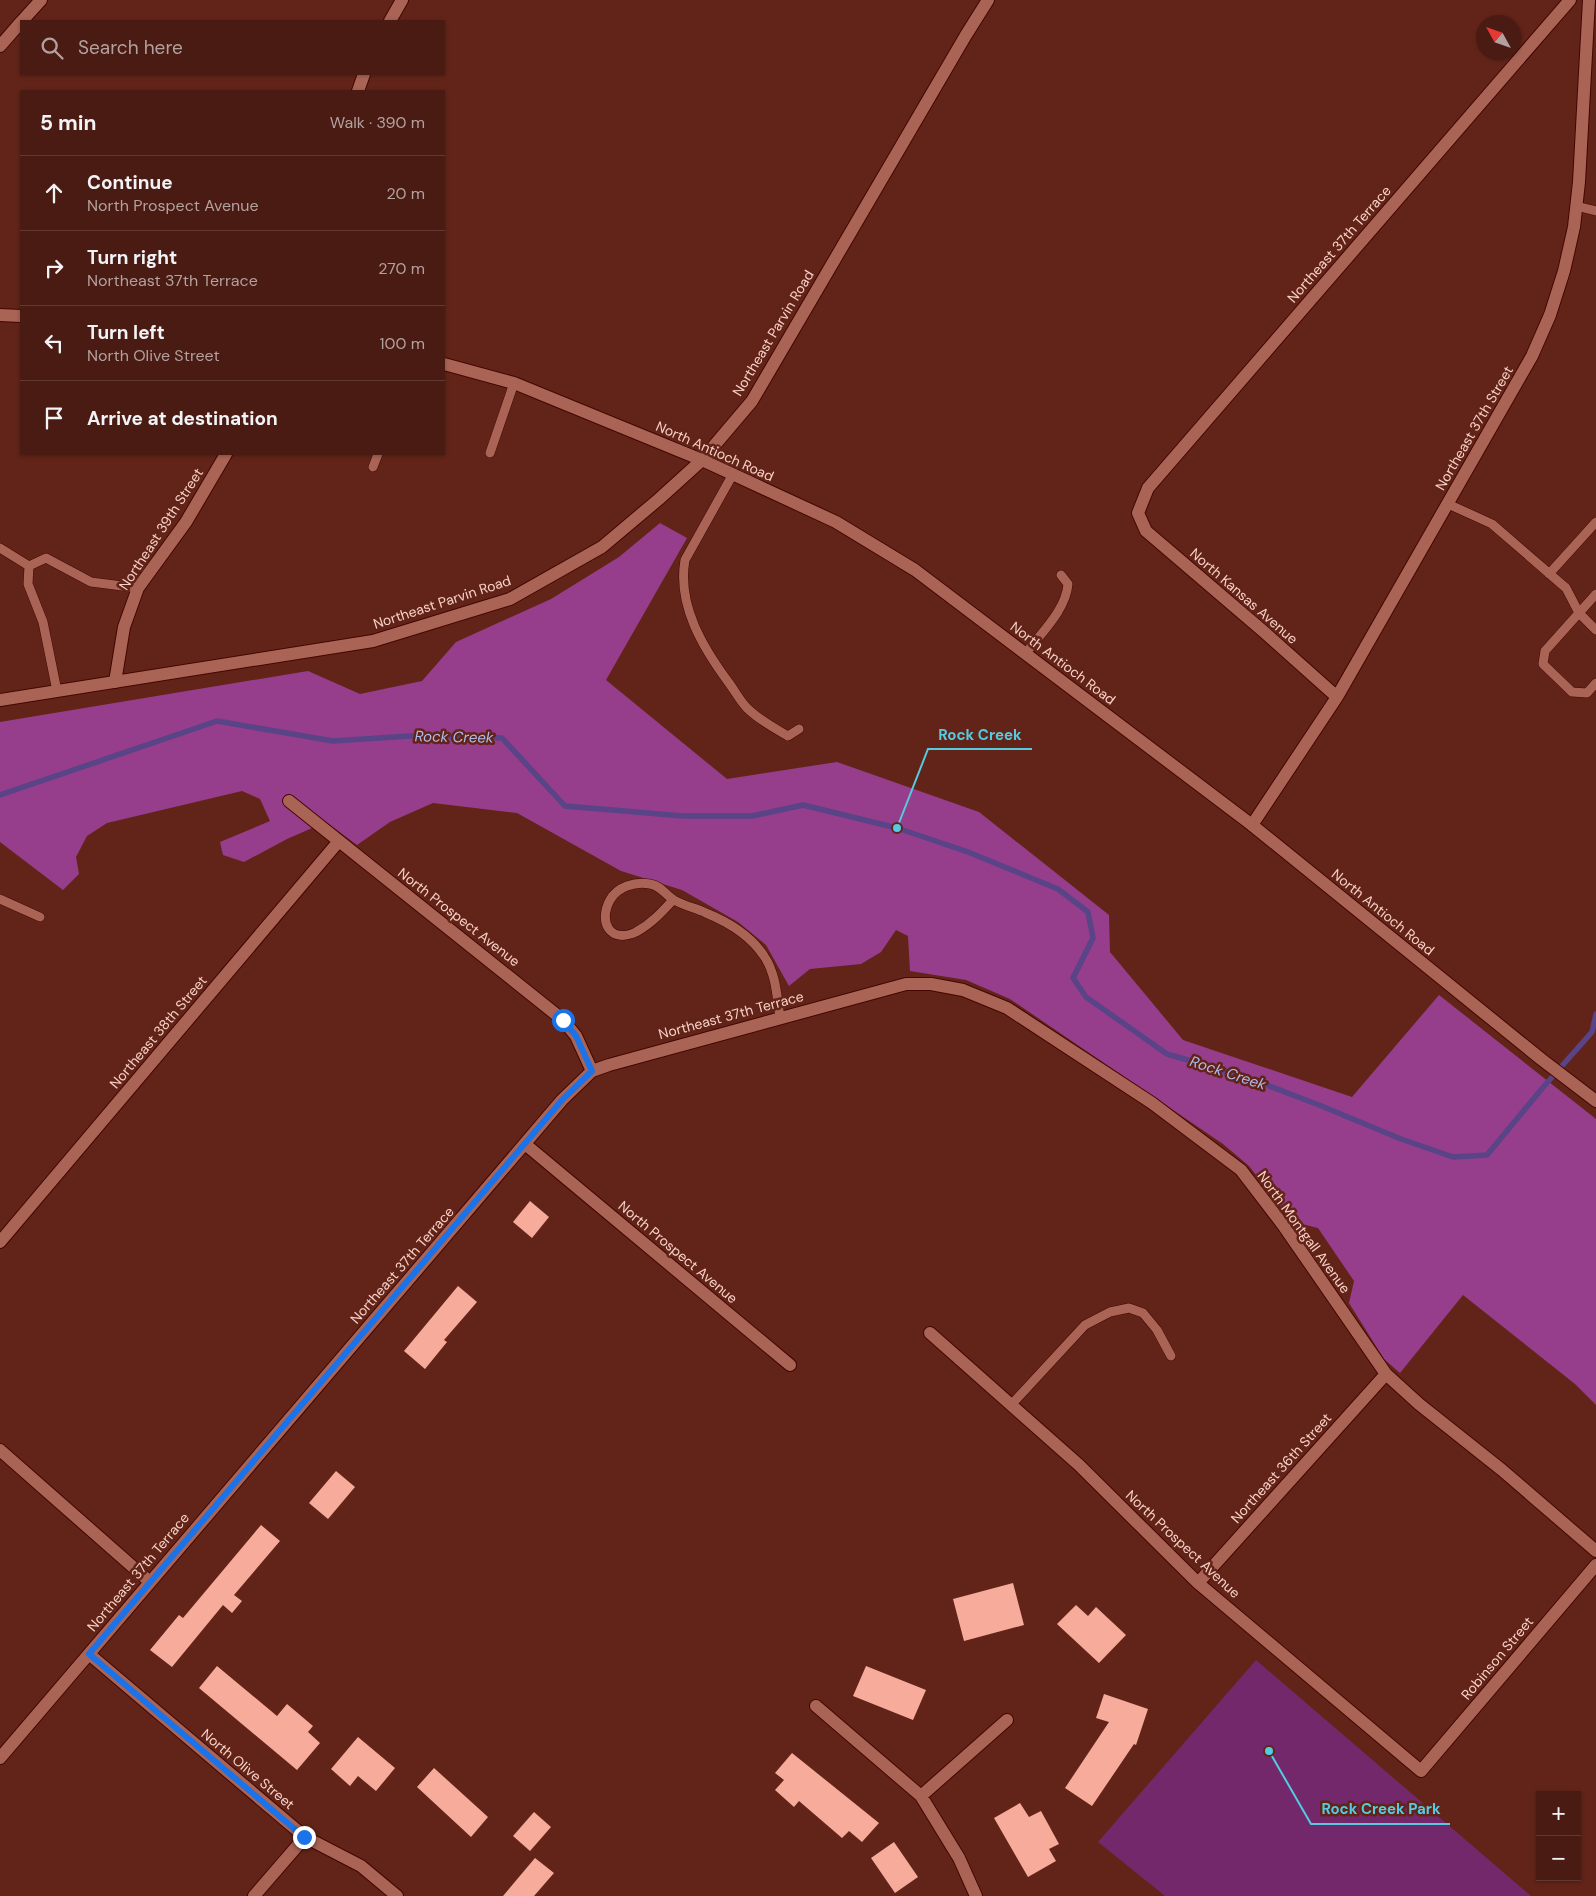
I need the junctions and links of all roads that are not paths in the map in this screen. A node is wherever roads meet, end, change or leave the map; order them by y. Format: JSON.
{"nodes":[{"id":1,"x":41,"y":0,"type":"edge"},
{"id":2,"x":402,"y":0,"type":"edge"},
{"id":3,"x":988,"y":0,"type":"edge"},
{"id":4,"x":1570,"y":0,"type":"edge"},
{"id":5,"x":1589,"y":0,"type":"edge"},
{"id":6,"x":24,"y":20,"type":"edge"},
{"id":7,"x":391,"y":20,"type":"edge"},
{"id":8,"x":20,"y":24,"type":"edge"},
{"id":9,"x":0,"y":46,"type":"edge"},
{"id":10,"x":364,"y":75,"type":"edge"},
{"id":11,"x":358,"y":90,"type":"edge"},
{"id":12,"x":1576,"y":206,"type":"junction"},
{"id":13,"x":1596,"y":211,"type":"edge"},
{"id":14,"x":0,"y":315,"type":"edge"},
{"id":15,"x":20,"y":316,"type":"edge"},
{"id":16,"x":445,"y":364,"type":"edge"},
{"id":17,"x":514,"y":383,"type":"junction"},
{"id":18,"x":490,"y":453,"type":"dead end"},
{"id":19,"x":225,"y":455,"type":"edge"},
{"id":20,"x":378,"y":455,"type":"edge"},
{"id":21,"x":702,"y":460,"type":"junction"},
{"id":22,"x":373,"y":467,"type":"dead end"},
{"id":23,"x":733,"y":474,"type":"junction"},
{"id":24,"x":1448,"y":504,"type":"junction"},
{"id":25,"x":1138,"y":513,"type":"joint"},
{"id":26,"x":1596,"y":522,"type":"edge"},
{"id":27,"x":0,"y":548,"type":"edge"},
{"id":28,"x":29,"y":566,"type":"junction"},
{"id":29,"x":1549,"y":574,"type":"junction"},
{"id":30,"x":1061,"y":575,"type":"dead end"},
{"id":31,"x":138,"y":588,"type":"junction"},
{"id":32,"x":1596,"y":594,"type":"edge"},
{"id":33,"x":1579,"y":613,"type":"junction"},
{"id":34,"x":1596,"y":630,"type":"edge"},
{"id":35,"x":1026,"y":653,"type":"junction"},
{"id":36,"x":115,"y":682,"type":"junction"},
{"id":37,"x":1596,"y":683,"type":"edge"},
{"id":38,"x":57,"y":691,"type":"junction"},
{"id":39,"x":1337,"y":697,"type":"junction"},
{"id":40,"x":0,"y":700,"type":"edge"},
{"id":41,"x":799,"y":729,"type":"dead end"},
{"id":42,"x":290,"y":801,"type":"dead end"},
{"id":43,"x":1252,"y":824,"type":"junction"},
{"id":44,"x":339,"y":842,"type":"junction"},
{"id":45,"x":0,"y":899,"type":"edge"},
{"id":46,"x":673,"y":900,"type":"junction"},
{"id":47,"x":40,"y":917,"type":"dead end"},
{"id":48,"x":945,"y":987,"type":"joint"},
{"id":49,"x":780,"y":1018,"type":"junction"},
{"id":50,"x":592,"y":1071,"type":"junction"},
{"id":51,"x":1596,"y":1101,"type":"edge"},
{"id":52,"x":525,"y":1144,"type":"junction"},
{"id":53,"x":0,"y":1242,"type":"edge"},
{"id":54,"x":930,"y":1333,"type":"dead end"},
{"id":55,"x":1171,"y":1356,"type":"dead end"},
{"id":56,"x":790,"y":1364,"type":"dead end"},
{"id":57,"x":1386,"y":1374,"type":"junction"},
{"id":58,"x":1011,"y":1405,"type":"junction"},
{"id":59,"x":0,"y":1450,"type":"edge"},
{"id":60,"x":1596,"y":1551,"type":"edge"},
{"id":61,"x":1596,"y":1565,"type":"edge"},
{"id":62,"x":150,"y":1582,"type":"junction"},
{"id":63,"x":1198,"y":1583,"type":"junction"},
{"id":64,"x":89,"y":1654,"type":"junction"},
{"id":65,"x":816,"y":1706,"type":"dead end"},
{"id":66,"x":1007,"y":1720,"type":"dead end"},
{"id":67,"x":0,"y":1758,"type":"edge"},
{"id":68,"x":1420,"y":1771,"type":"joint"},
{"id":69,"x":921,"y":1796,"type":"junction"},
{"id":70,"x":304,"y":1837,"type":"junction"},
{"id":71,"x":254,"y":1896,"type":"edge"},
{"id":72,"x":396,"y":1896,"type":"edge"},
{"id":73,"x":976,"y":1896,"type":"edge"}],
"edges":[{"from":1,"to":6,"type":"street"},
{"from":2,"to":7,"type":"street"},
{"from":3,"to":21,"type":"street","name":"Northeast Parvin Road"},
{"from":4,"to":25,"type":"street","name":"Northeast 37th Terrace"},
{"from":5,"to":12,"type":"street","name":"Northeast 37th Street"},
{"from":8,"to":9,"type":"street"},
{"from":10,"to":11,"type":"street"},
{"from":12,"to":13,"type":"lane"},
{"from":12,"to":24,"type":"street","name":"Northeast 37th Street"},
{"from":14,"to":15,"type":"street"},
{"from":16,"to":17,"type":"street","name":"North Antioch Road"},
{"from":17,"to":18,"type":"lane"},
{"from":17,"to":21,"type":"street","name":"North Antioch Road"},
{"from":19,"to":31,"type":"street","name":"Northeast 39th Street"},
{"from":20,"to":22,"type":"lane"},
{"from":21,"to":23,"type":"street","name":"North Antioch Road"},
{"from":21,"to":36,"type":"street","name":"Northeast Parvin Road"},
{"from":23,"to":35,"type":"street","name":"North Antioch Road"},
{"from":23,"to":41,"type":"lane"},
{"from":24,"to":29,"type":"lane"},
{"from":24,"to":39,"type":"street","name":"Northeast 37th Street"},
{"from":25,"to":39,"type":"street","name":"North Kansas Avenue"},
{"from":26,"to":29,"type":"lane"},
{"from":27,"to":28,"type":"lane"},
{"from":28,"to":31,"type":"lane"},
{"from":28,"to":38,"type":"lane"},
{"from":29,"to":33,"type":"lane"},
{"from":30,"to":35,"type":"lane"},
{"from":31,"to":36,"type":"street","name":"Northeast 39th Street"},
{"from":32,"to":33,"type":"lane"},
{"from":33,"to":34,"type":"lane"},
{"from":33,"to":37,"type":"lane"},
{"from":35,"to":43,"type":"street","name":"North Antioch Road"},
{"from":36,"to":38,"type":"street","name":"Northeast Parvin Road"},
{"from":38,"to":40,"type":"street","name":"Northeast Parvin Road"},
{"from":39,"to":43,"type":"street","name":"Northeast 37th Street"},
{"from":42,"to":44,"type":"street","name":"North Prospect Avenue"},
{"from":43,"to":51,"type":"street","name":"North Antioch Road"},
{"from":44,"to":50,"type":"street","name":"North Prospect Avenue"},
{"from":44,"to":53,"type":"street","name":"Northeast 38th Street"},
{"from":45,"to":47,"type":"lane"},
{"from":46,"to":46,"type":"lane"},
{"from":46,"to":49,"type":"lane"},
{"from":48,"to":49,"type":"street","name":"Northeast 37th Terrace"},
{"from":48,"to":57,"type":"street","name":"North Montgall Avenue"},
{"from":49,"to":50,"type":"street","name":"Northeast 37th Terrace"},
{"from":50,"to":52,"type":"street","name":"Northeast 37th Terrace"},
{"from":52,"to":56,"type":"street","name":"North Prospect Avenue"},
{"from":52,"to":62,"type":"street","name":"Northeast 37th Terrace"},
{"from":54,"to":58,"type":"street","name":"North Prospect Avenue"},
{"from":55,"to":58,"type":"lane"},
{"from":57,"to":60,"type":"street","name":"North Montgall Avenue"},
{"from":57,"to":63,"type":"street","name":"Northeast 36th Street"},
{"from":58,"to":63,"type":"street","name":"North Prospect Avenue"},
{"from":59,"to":62,"type":"street"},
{"from":61,"to":68,"type":"street","name":"Robinson Street"},
{"from":62,"to":64,"type":"street","name":"Northeast 37th Terrace"},
{"from":63,"to":68,"type":"street","name":"North Prospect Avenue"},
{"from":64,"to":67,"type":"street","name":"Northeast 37th Terrace"},
{"from":64,"to":70,"type":"street","name":"North Olive Street"},
{"from":65,"to":69,"type":"street"},
{"from":66,"to":69,"type":"street"},
{"from":69,"to":73,"type":"street"},
{"from":70,"to":71,"type":"street"},
{"from":70,"to":72,"type":"street","name":"North Olive Street"}]}
